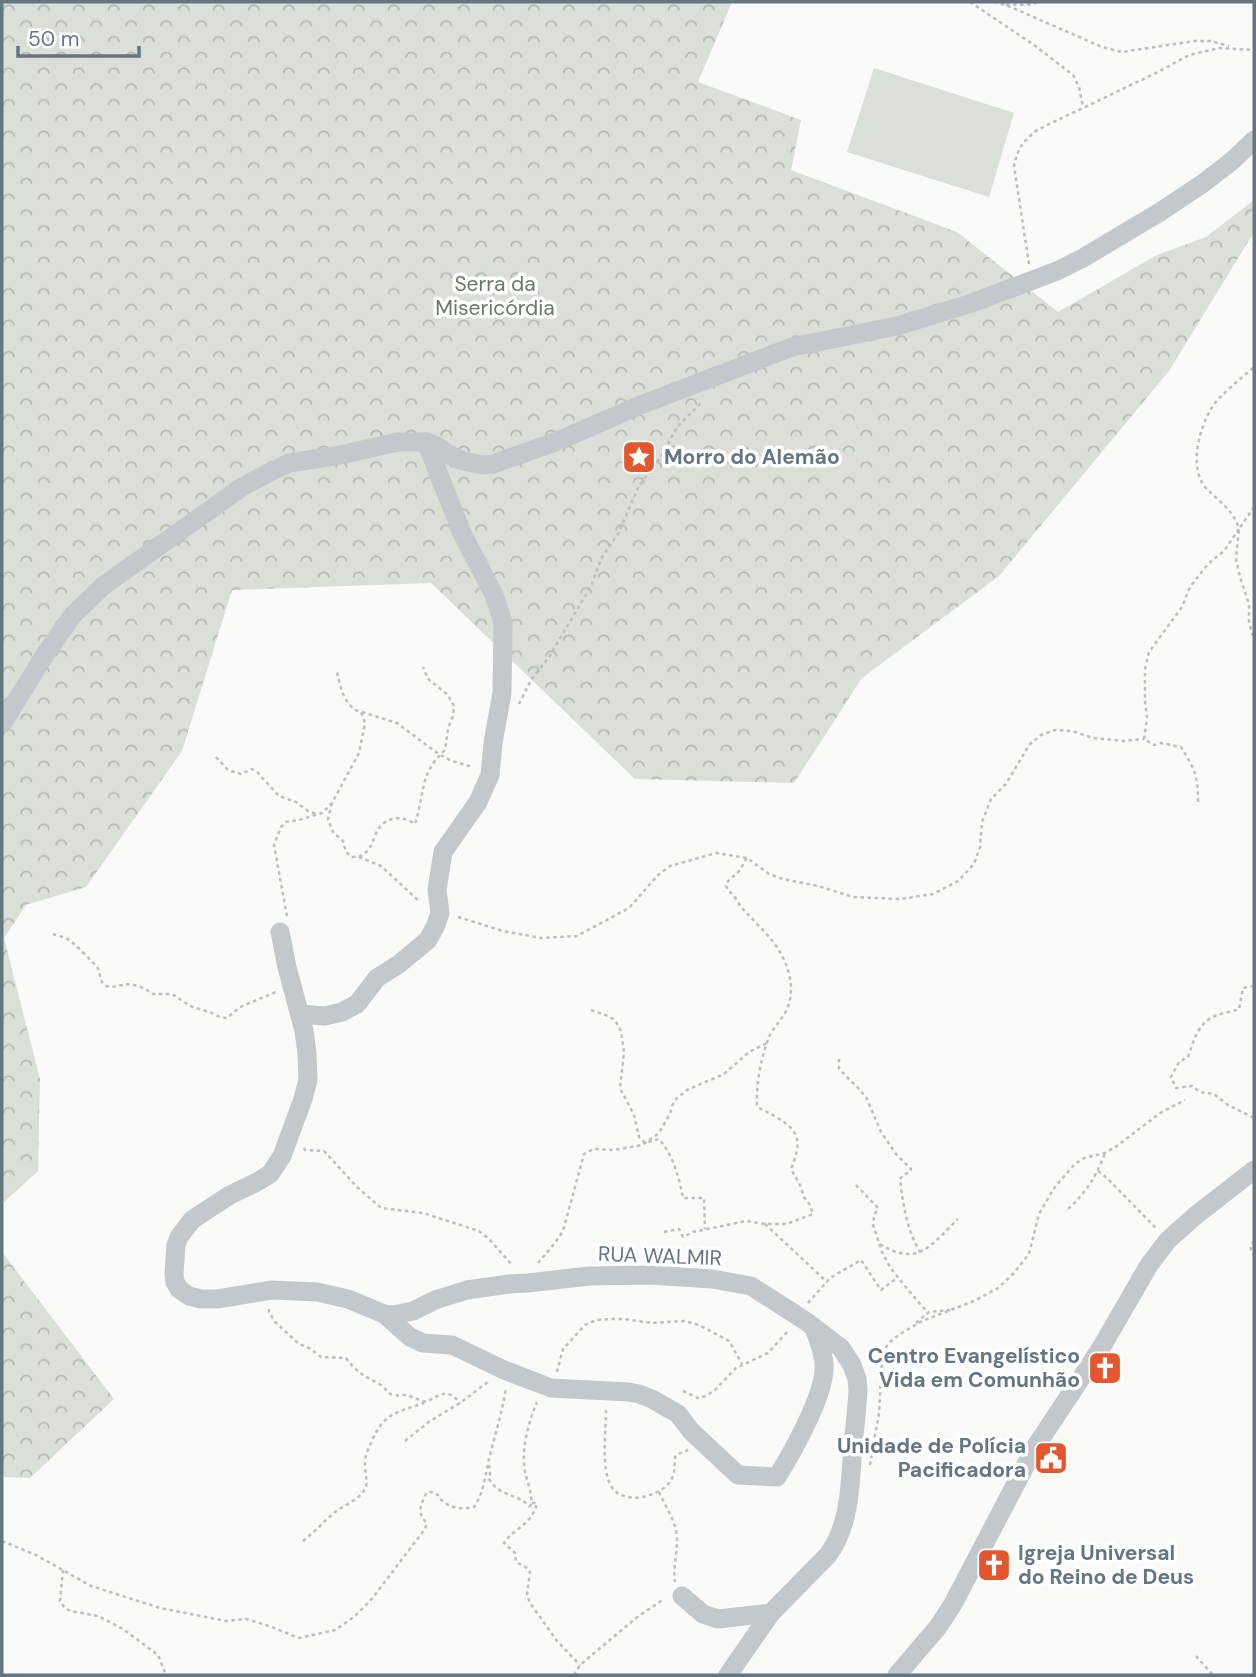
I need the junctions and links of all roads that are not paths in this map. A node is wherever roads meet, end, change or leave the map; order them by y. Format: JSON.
{"nodes":[{"id":1,"x":1254,"y":140,"type":"edge"},
{"id":2,"x":426,"y":442,"type":"junction"},
{"id":3,"x":2,"y":724,"type":"edge"},
{"id":4,"x":280,"y":932,"type":"road end"},
{"id":5,"x":300,"y":1014,"type":"junction"},
{"id":6,"x":1254,"y":1170,"type":"edge"},
{"id":7,"x":384,"y":1314,"type":"junction"},
{"id":8,"x":803,"y":1320,"type":"junction"},
{"id":9,"x":679,"y":1594,"type":"road end"},
{"id":10,"x":771,"y":1614,"type":"junction"},
{"id":11,"x":729,"y":1675,"type":"edge"},
{"id":12,"x":897,"y":1675,"type":"edge"}],
"edges":[{"from":1,"to":2,"type":"street"},
{"from":2,"to":3,"type":"street"},
{"from":2,"to":5,"type":"street"},
{"from":4,"to":5,"type":"street"},
{"from":5,"to":7,"type":"street"},
{"from":6,"to":12,"type":"street"},
{"from":7,"to":8,"type":"street","name":"RUA WALMIR"},
{"from":7,"to":8,"type":"street"},
{"from":8,"to":10,"type":"street","name":"RUA WALMIR"},
{"from":9,"to":10,"type":"street"},
{"from":10,"to":11,"type":"street","name":"RUA WALMIR"}]}
